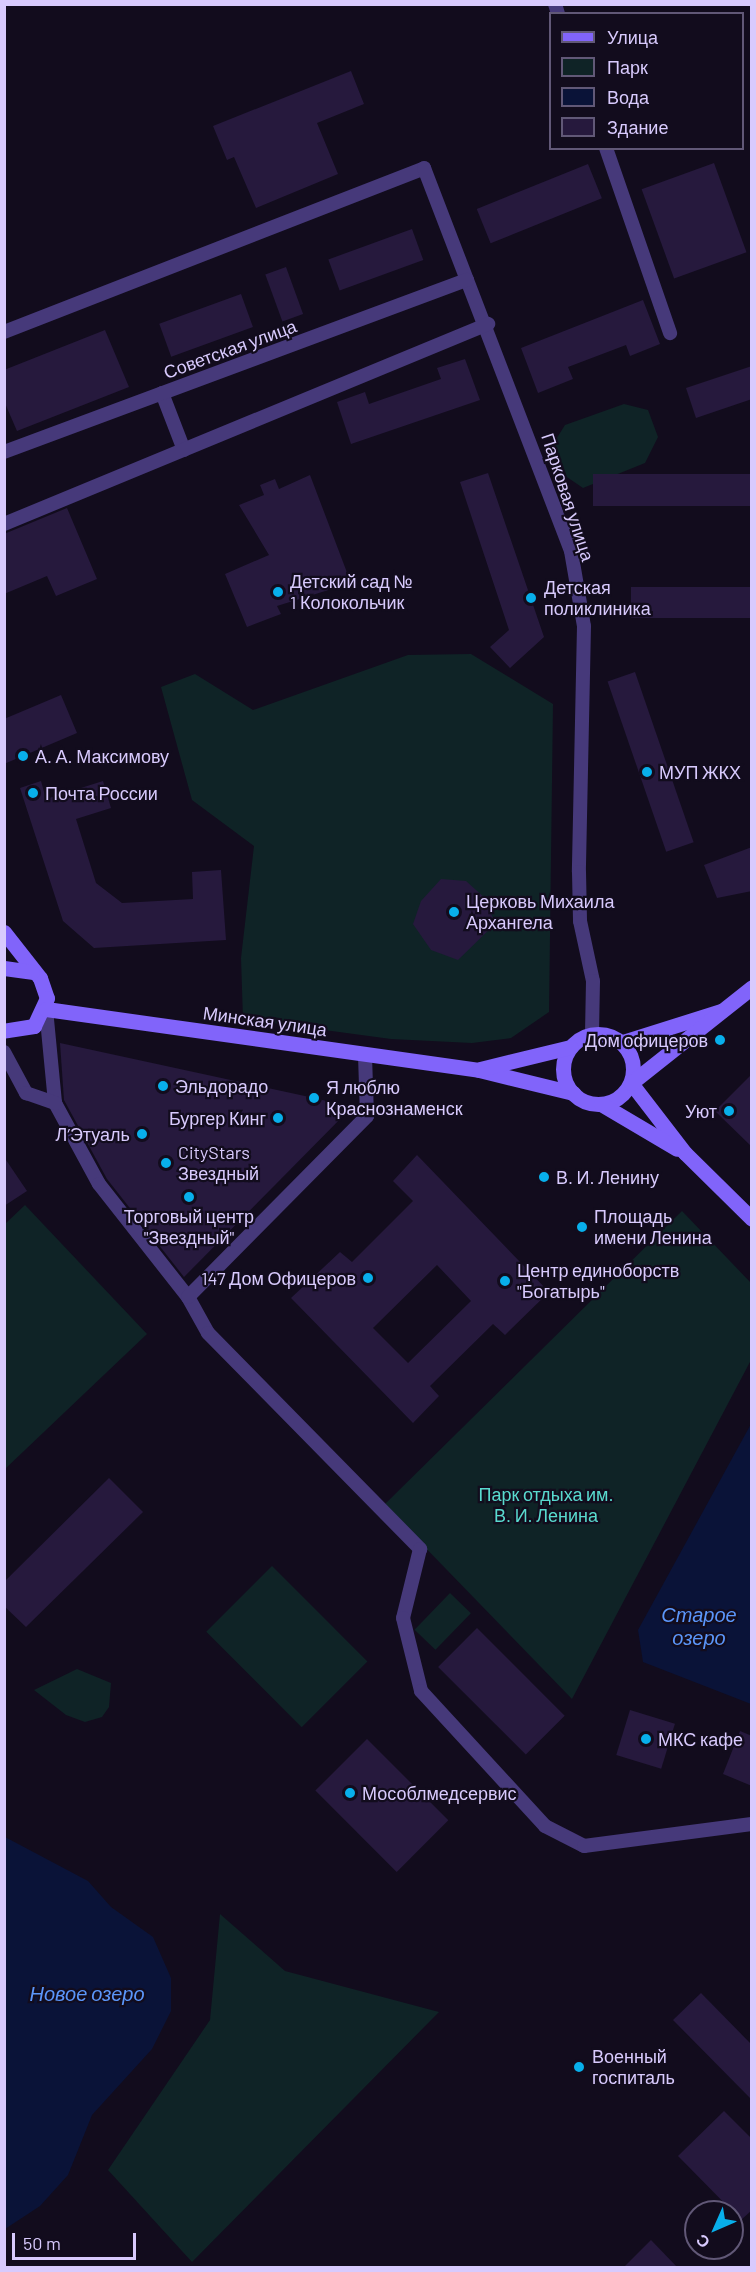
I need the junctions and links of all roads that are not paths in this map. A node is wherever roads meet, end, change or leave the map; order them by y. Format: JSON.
{"nodes":[{"id":1,"x":607,"y":150,"type":"edge"},
{"id":2,"x":467,"y":280,"type":"junction"},
{"id":3,"x":488,"y":324,"type":"junction"},
{"id":4,"x":4,"y":332,"type":"edge"},
{"id":5,"x":670,"y":333,"type":"dead end"},
{"id":6,"x":162,"y":393,"type":"junction"},
{"id":7,"x":184,"y":450,"type":"junction"},
{"id":8,"x":4,"y":452,"type":"edge"},
{"id":9,"x":4,"y":524,"type":"edge"},
{"id":10,"x":4,"y":932,"type":"edge"},
{"id":11,"x":4,"y":968,"type":"edge"},
{"id":12,"x":32,"y":972,"type":"junction"},
{"id":13,"x":752,"y":987,"type":"edge"},
{"id":14,"x":730,"y":1008,"type":"junction"},
{"id":15,"x":46,"y":1009,"type":"junction"},
{"id":16,"x":4,"y":1031,"type":"edge"},
{"id":17,"x":592,"y":1035,"type":"junction"},
{"id":18,"x":623,"y":1042,"type":"junction"},
{"id":19,"x":570,"y":1047,"type":"junction"},
{"id":20,"x":4,"y":1052,"type":"edge"},
{"id":21,"x":365,"y":1055,"type":"junction"},
{"id":22,"x":479,"y":1070,"type":"junction"},
{"id":23,"x":631,"y":1083,"type":"junction"},
{"id":24,"x":573,"y":1093,"type":"junction"},
{"id":25,"x":55,"y":1103,"type":"junction"},
{"id":26,"x":602,"y":1104,"type":"junction"},
{"id":27,"x":685,"y":1153,"type":"junction"},
{"id":28,"x":752,"y":1219,"type":"edge"},
{"id":29,"x":188,"y":1297,"type":"junction"},
{"id":30,"x":752,"y":1824,"type":"edge"}],
"edges":[{"from":1,"to":5,"type":"street"},
{"from":2,"to":3,"type":"street","name":"Парковая улица"},
{"from":2,"to":4,"type":"street","name":"Парковая улица"},
{"from":2,"to":6,"type":"street","name":"Советская улица"},
{"from":3,"to":7,"type":"street"},
{"from":3,"to":17,"type":"street","name":"Парковая улица"},
{"from":6,"to":7,"type":"street"},
{"from":6,"to":8,"type":"street","name":"Советская улица"},
{"from":7,"to":9,"type":"street"},
{"from":10,"to":12,"type":"street"},
{"from":11,"to":12,"type":"street"},
{"from":12,"to":15,"type":"street"},
{"from":13,"to":14,"type":"street"},
{"from":14,"to":18,"type":"street"},
{"from":14,"to":23,"type":"street"},
{"from":15,"to":16,"type":"street"},
{"from":15,"to":21,"type":"street","name":"Минская улица"},
{"from":15,"to":25,"type":"street"},
{"from":17,"to":18,"type":"street"},
{"from":17,"to":19,"type":"street"},
{"from":18,"to":23,"type":"street"},
{"from":19,"to":22,"type":"street","name":"Минская улица"},
{"from":19,"to":24,"type":"street"},
{"from":20,"to":25,"type":"street"},
{"from":21,"to":22,"type":"street","name":"Минская улица"},
{"from":21,"to":29,"type":"street"},
{"from":22,"to":24,"type":"street","name":"Минская улица"},
{"from":23,"to":26,"type":"street"},
{"from":23,"to":27,"type":"street"},
{"from":24,"to":26,"type":"street"},
{"from":25,"to":29,"type":"street"},
{"from":26,"to":27,"type":"street"},
{"from":27,"to":28,"type":"street"},
{"from":29,"to":30,"type":"street"}]}
